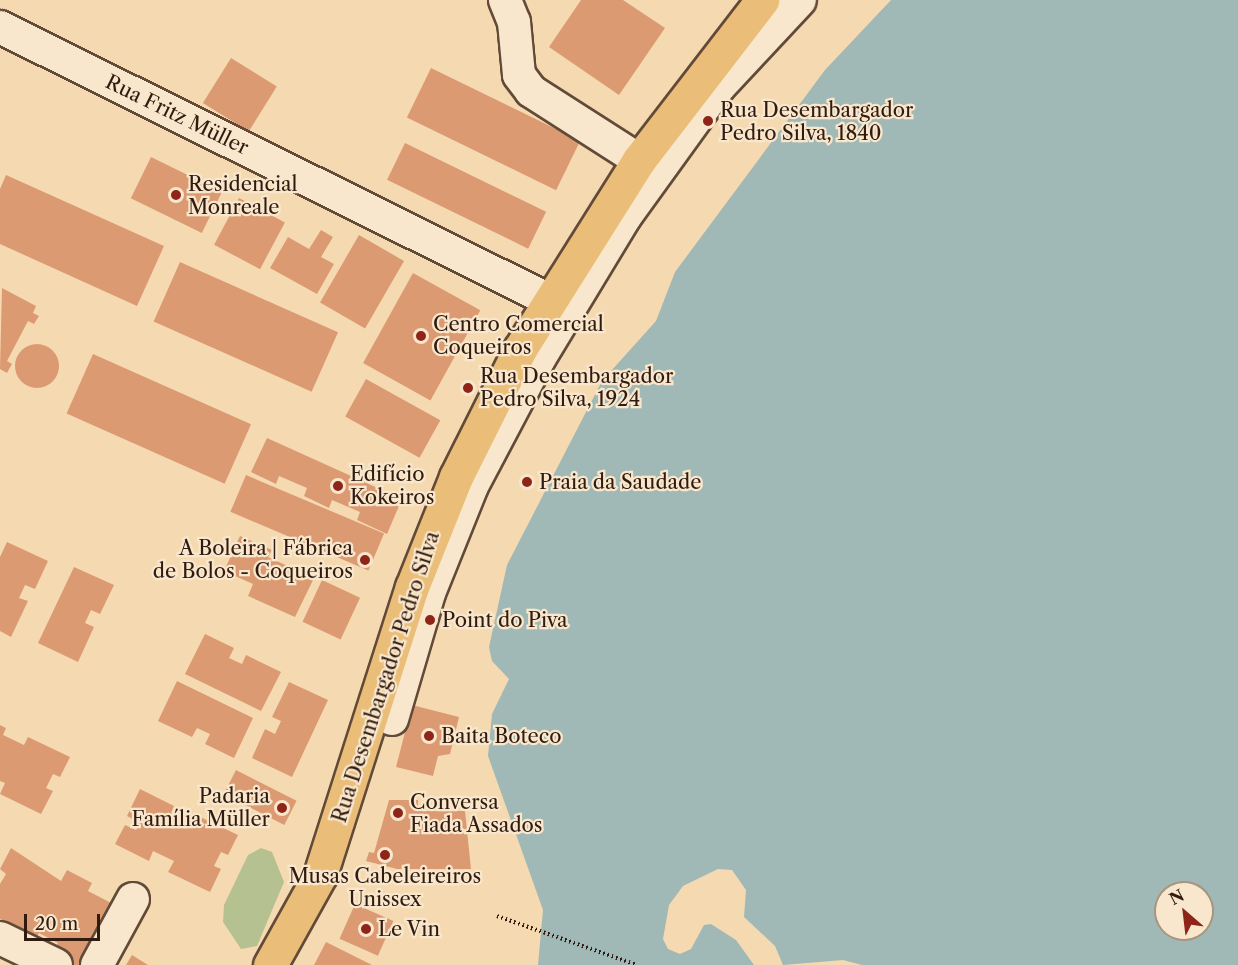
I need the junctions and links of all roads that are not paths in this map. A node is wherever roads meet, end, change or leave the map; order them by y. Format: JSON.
{"nodes":[{"id":1,"x":505,"y":0,"type":"edge"},
{"id":2,"x":762,"y":0,"type":"edge"},
{"id":3,"x":800,"y":0,"type":"edge"},
{"id":4,"x":0,"y":27,"type":"edge"},
{"id":5,"x":639,"y":160,"type":"junction"},
{"id":6,"x":547,"y":299,"type":"junction"},
{"id":7,"x":392,"y":719,"type":"dead end"},
{"id":8,"x":133,"y":899,"type":"dead end"},
{"id":9,"x":0,"y":938,"type":"edge"},
{"id":10,"x":56,"y":965,"type":"edge"},
{"id":11,"x":97,"y":965,"type":"edge"},
{"id":12,"x":270,"y":965,"type":"edge"}],
"edges":[{"from":1,"to":5,"type":"street"},
{"from":2,"to":5,"type":"main road","name":"Rua Desembargador Pedro Silva"},
{"from":3,"to":7,"type":"street"},
{"from":4,"to":6,"type":"street","name":"Rua Fritz Müller"},
{"from":5,"to":6,"type":"main road","name":"Rua Desembargador Pedro Silva"},
{"from":6,"to":12,"type":"main road","name":"Rua Desembargador Pedro Silva"},
{"from":8,"to":11,"type":"street"},
{"from":9,"to":10,"type":"street"}]}
